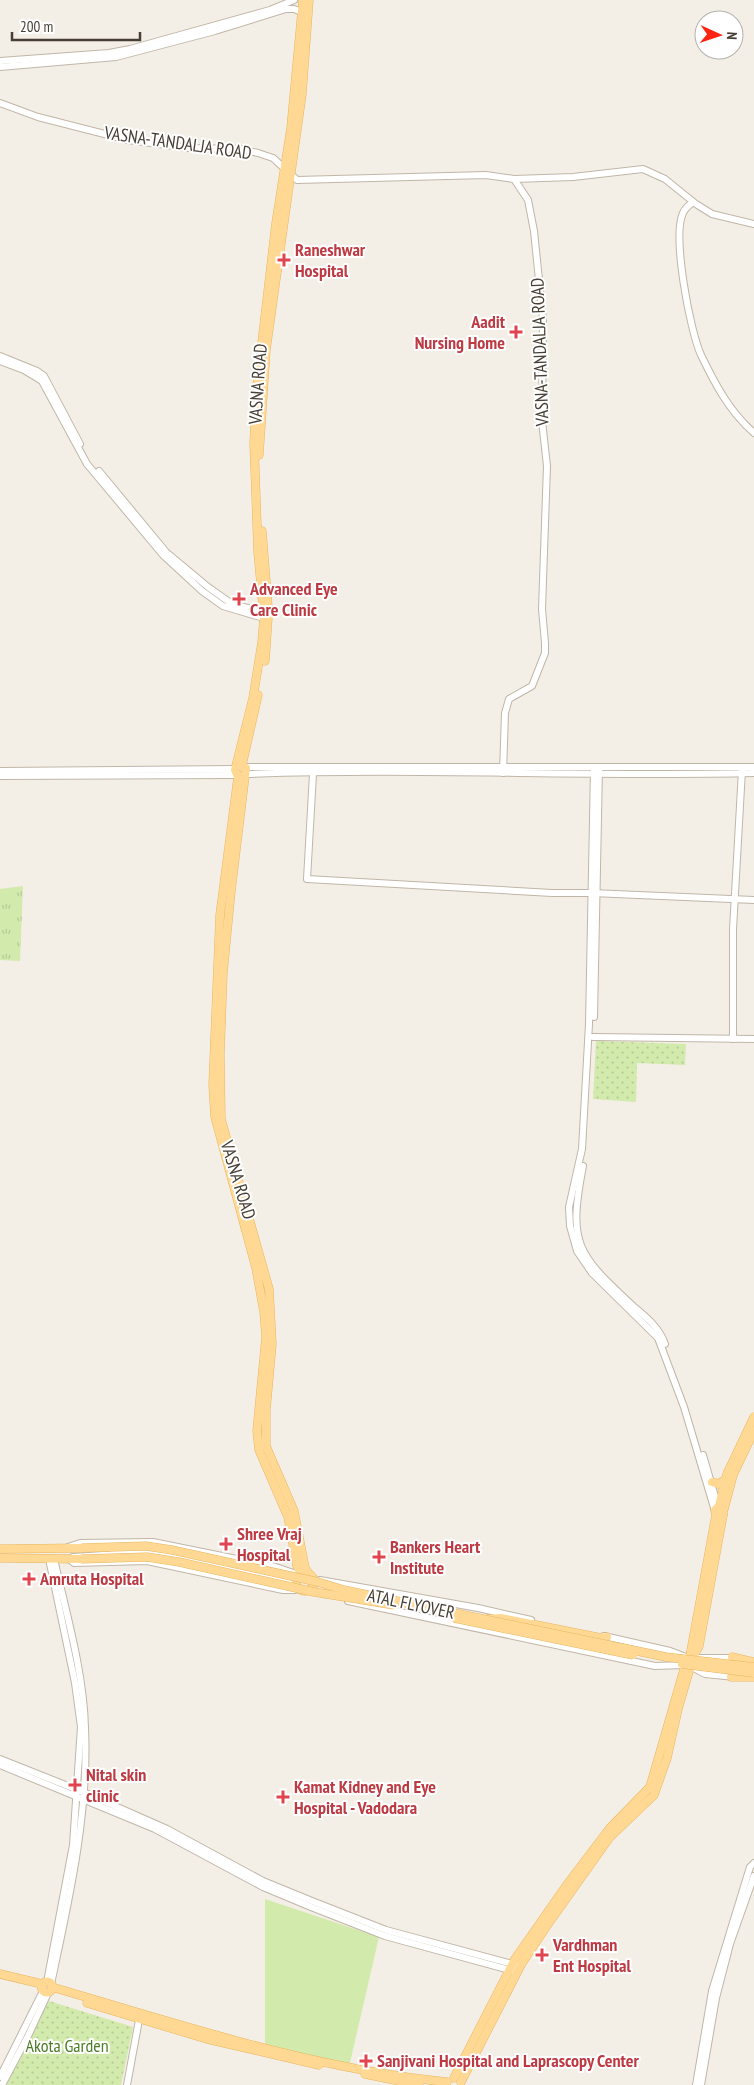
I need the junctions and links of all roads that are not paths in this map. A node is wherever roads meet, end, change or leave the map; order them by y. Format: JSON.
{"nodes":[{"id":1,"x":294,"y":0,"type":"edge"},
{"id":2,"x":303,"y":0,"type":"edge"},
{"id":3,"x":309,"y":0,"type":"edge"},
{"id":4,"x":305,"y":13,"type":"junction"},
{"id":5,"x":0,"y":61,"type":"edge"},
{"id":6,"x":0,"y":66,"type":"edge"},
{"id":7,"x":0,"y":103,"type":"edge"},
{"id":8,"x":284,"y":167,"type":"junction"},
{"id":9,"x":290,"y":174,"type":"junction"},
{"id":10,"x":514,"y":179,"type":"junction"},
{"id":11,"x":693,"y":202,"type":"junction"},
{"id":12,"x":754,"y":224,"type":"edge"},
{"id":13,"x":0,"y":356,"type":"edge"},
{"id":14,"x":0,"y":361,"type":"edge"},
{"id":15,"x":754,"y":433,"type":"edge"},
{"id":16,"x":266,"y":615,"type":"junction"},
{"id":17,"x":754,"y":767,"type":"edge"},
{"id":18,"x":0,"y":770,"type":"edge"},
{"id":19,"x":503,"y":770,"type":"junction"},
{"id":20,"x":742,"y":770,"type":"junction"},
{"id":21,"x":241,"y":771,"type":"junction"},
{"id":22,"x":596,"y":771,"type":"junction"},
{"id":23,"x":754,"y":773,"type":"edge"},
{"id":24,"x":313,"y":774,"type":"junction"},
{"id":25,"x":0,"y":776,"type":"edge"},
{"id":26,"x":595,"y":893,"type":"junction"},
{"id":27,"x":736,"y":900,"type":"junction"},
{"id":28,"x":754,"y":900,"type":"edge"},
{"id":29,"x":593,"y":1037,"type":"junction"},
{"id":30,"x":733,"y":1038,"type":"junction"},
{"id":31,"x":754,"y":1039,"type":"edge"},
{"id":32,"x":684,"y":1401,"type":"junction"},
{"id":33,"x":754,"y":1417,"type":"edge"},
{"id":34,"x":754,"y":1431,"type":"edge"},
{"id":35,"x":726,"y":1480,"type":"junction"},
{"id":36,"x":712,"y":1482,"type":"junction"},
{"id":37,"x":719,"y":1511,"type":"junction"},
{"id":38,"x":68,"y":1548,"type":"junction"},
{"id":39,"x":0,"y":1549,"type":"edge"},
{"id":40,"x":0,"y":1558,"type":"edge"},
{"id":41,"x":52,"y":1559,"type":"junction"},
{"id":42,"x":69,"y":1559,"type":"junction"},
{"id":43,"x":302,"y":1580,"type":"junction"},
{"id":44,"x":308,"y":1591,"type":"junction"},
{"id":45,"x":486,"y":1619,"type":"junction"},
{"id":46,"x":604,"y":1637,"type":"junction"},
{"id":47,"x":732,"y":1658,"type":"junction"},
{"id":48,"x":754,"y":1661,"type":"edge"},
{"id":49,"x":689,"y":1662,"type":"junction"},
{"id":50,"x":754,"y":1667,"type":"edge"},
{"id":51,"x":754,"y":1673,"type":"edge"},
{"id":52,"x":731,"y":1677,"type":"junction"},
{"id":53,"x":754,"y":1678,"type":"edge"},
{"id":54,"x":0,"y":1760,"type":"edge"},
{"id":55,"x":0,"y":1765,"type":"edge"},
{"id":56,"x":76,"y":1792,"type":"junction"},
{"id":57,"x":83,"y":1795,"type":"junction"},
{"id":58,"x":754,"y":1863,"type":"edge"},
{"id":59,"x":754,"y":1876,"type":"edge"},
{"id":60,"x":515,"y":1968,"type":"junction"},
{"id":61,"x":0,"y":1974,"type":"edge"},
{"id":62,"x":0,"y":1979,"type":"edge"},
{"id":63,"x":47,"y":1988,"type":"junction"},
{"id":64,"x":139,"y":2020,"type":"junction"},
{"id":65,"x":21,"y":2044,"type":"junction"},
{"id":66,"x":0,"y":2077,"type":"edge"},
{"id":67,"x":456,"y":2083,"type":"edge"},
{"id":68,"x":2,"y":2085,"type":"edge"},
{"id":69,"x":127,"y":2085,"type":"edge"},
{"id":70,"x":419,"y":2085,"type":"edge"},
{"id":71,"x":696,"y":2085,"type":"edge"},
{"id":72,"x":701,"y":2085,"type":"edge"}],
"edges":[{"from":1,"to":5,"type":"street"},
{"from":2,"to":4,"type":"main road","name":"VASNA ROAD"},
{"from":3,"to":4,"type":"main road","name":"VASNA ROAD"},
{"from":4,"to":6,"type":"street"},
{"from":4,"to":8,"type":"main road","name":"VASNA ROAD"},
{"from":4,"to":9,"type":"main road","name":"VASNA ROAD"},
{"from":7,"to":8,"type":"street","name":"VASNA-TANDALJA ROAD"},
{"from":8,"to":9,"type":"street","name":"VASNA-TANDALJA ROAD"},
{"from":8,"to":16,"type":"main road","name":"VASNA ROAD"},
{"from":9,"to":10,"type":"street"},
{"from":9,"to":16,"type":"main road","name":"VASNA ROAD"},
{"from":10,"to":11,"type":"street"},
{"from":10,"to":19,"type":"street","name":"VASNA-TANDALJA ROAD"},
{"from":11,"to":12,"type":"street"},
{"from":11,"to":15,"type":"street"},
{"from":13,"to":16,"type":"street"},
{"from":14,"to":16,"type":"street"},
{"from":16,"to":21,"type":"main road","name":"VASNA ROAD"},
{"from":17,"to":20,"type":"street"},
{"from":18,"to":21,"type":"street"},
{"from":19,"to":21,"type":"street"},
{"from":19,"to":22,"type":"street"},
{"from":19,"to":24,"type":"street"},
{"from":20,"to":22,"type":"street"},
{"from":20,"to":23,"type":"street"},
{"from":20,"to":27,"type":"street"},
{"from":21,"to":24,"type":"street"},
{"from":21,"to":25,"type":"street"},
{"from":21,"to":43,"type":"main road","name":"VASNA ROAD"},
{"from":22,"to":26,"type":"street"},
{"from":24,"to":26,"type":"street"},
{"from":26,"to":27,"type":"street"},
{"from":26,"to":29,"type":"street"},
{"from":26,"to":32,"type":"street"},
{"from":27,"to":28,"type":"street"},
{"from":27,"to":30,"type":"street"},
{"from":29,"to":30,"type":"street"},
{"from":29,"to":32,"type":"street"},
{"from":30,"to":31,"type":"street"},
{"from":32,"to":36,"type":"street"},
{"from":32,"to":37,"type":"street"},
{"from":33,"to":35,"type":"main road"},
{"from":34,"to":37,"type":"main road"},
{"from":35,"to":36,"type":"main road"},
{"from":35,"to":37,"type":"main road"},
{"from":36,"to":37,"type":"street"},
{"from":37,"to":49,"type":"main road"},
{"from":38,"to":39,"type":"main road","name":"ATAL FLYOVER"},
{"from":38,"to":43,"type":"street"},
{"from":38,"to":45,"type":"main road","name":"ATAL FLYOVER","bridge":true},
{"from":40,"to":41,"type":"main road","name":"ATAL FLYOVER"},
{"from":41,"to":42,"type":"main road","name":"ATAL FLYOVER"},
{"from":41,"to":56,"type":"street"},
{"from":41,"to":57,"type":"street"},
{"from":42,"to":43,"type":"street"},
{"from":42,"to":51,"type":"main road","name":"ATAL FLYOVER","bridge":true},
{"from":43,"to":44,"type":"main road"},
{"from":43,"to":44,"type":"main road"},
{"from":43,"to":46,"type":"street"},
{"from":44,"to":49,"type":"street"},
{"from":45,"to":46,"type":"main road"},
{"from":45,"to":50,"type":"main road","name":"ATAL FLYOVER","bridge":true},
{"from":46,"to":49,"type":"street"},
{"from":47,"to":48,"type":"street"},
{"from":47,"to":48,"type":"main road"},
{"from":47,"to":49,"type":"street"},
{"from":49,"to":52,"type":"street"},
{"from":49,"to":60,"type":"main road"},
{"from":52,"to":53,"type":"street"},
{"from":52,"to":53,"type":"main road"},
{"from":54,"to":56,"type":"street"},
{"from":55,"to":56,"type":"street"},
{"from":56,"to":57,"type":"street"},
{"from":56,"to":63,"type":"street"},
{"from":57,"to":60,"type":"street"},
{"from":57,"to":63,"type":"street"},
{"from":58,"to":71,"type":"street"},
{"from":59,"to":72,"type":"street"},
{"from":60,"to":67,"type":"main road"},
{"from":61,"to":63,"type":"main road"},
{"from":62,"to":63,"type":"main road"},
{"from":63,"to":64,"type":"main road"},
{"from":63,"to":65,"type":"street"},
{"from":63,"to":67,"type":"main road"},
{"from":64,"to":69,"type":"street"},
{"from":64,"to":70,"type":"main road"},
{"from":65,"to":66,"type":"street"},
{"from":65,"to":68,"type":"street"}]}
